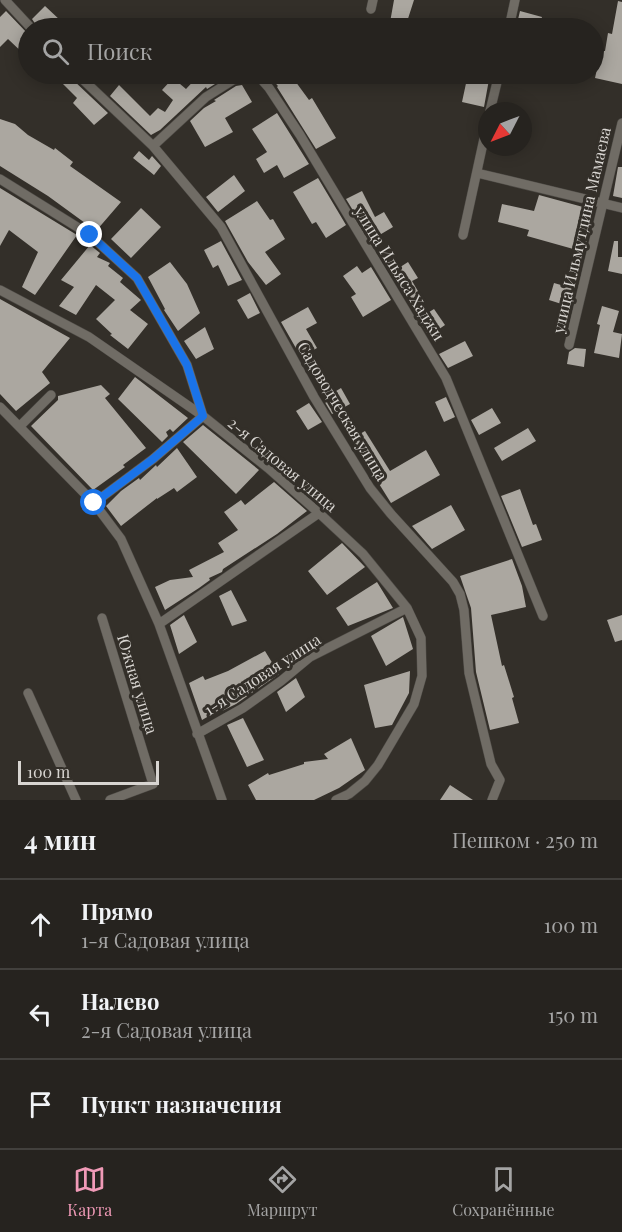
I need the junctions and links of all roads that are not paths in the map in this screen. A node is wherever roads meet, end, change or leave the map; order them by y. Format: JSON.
{"nodes":[{"id":1,"x":5,"y":0,"type":"edge"},
{"id":2,"x":515,"y":0,"type":"edge"},
{"id":3,"x":22,"y":18,"type":"edge"},
{"id":4,"x":511,"y":18,"type":"edge"},
{"id":5,"x":88,"y":84,"type":"edge"},
{"id":6,"x":227,"y":84,"type":"edge"},
{"id":7,"x":265,"y":84,"type":"edge"},
{"id":8,"x":497,"y":84,"type":"edge"},
{"id":9,"x":492,"y":102,"type":"edge"},
{"id":10,"x":622,"y":123,"type":"edge"},
{"id":11,"x":153,"y":146,"type":"junction"},
{"id":12,"x":481,"y":156,"type":"edge"},
{"id":13,"x":477,"y":173,"type":"junction"},
{"id":14,"x":0,"y":179,"type":"edge"},
{"id":15,"x":604,"y":203,"type":"junction"},
{"id":16,"x":622,"y":208,"type":"edge"},
{"id":17,"x":463,"y":235,"type":"dead end"},
{"id":18,"x":0,"y":290,"type":"edge"},
{"id":19,"x":569,"y":345,"type":"dead end"},
{"id":20,"x":51,"y":395,"type":"dead end"},
{"id":21,"x":0,"y":407,"type":"edge"},
{"id":22,"x":203,"y":416,"type":"junction"},
{"id":23,"x":20,"y":426,"type":"junction"},
{"id":24,"x":94,"y":503,"type":"junction"},
{"id":25,"x":319,"y":513,"type":"junction"},
{"id":26,"x":407,"y":608,"type":"junction"},
{"id":27,"x":543,"y":616,"type":"dead end"},
{"id":28,"x":102,"y":618,"type":"dead end"},
{"id":29,"x":159,"y":624,"type":"junction"},
{"id":30,"x":28,"y":693,"type":"dead end"},
{"id":31,"x":197,"y":734,"type":"junction"},
{"id":32,"x":76,"y":800,"type":"edge"},
{"id":33,"x":110,"y":800,"type":"edge"},
{"id":34,"x":222,"y":800,"type":"edge"},
{"id":35,"x":336,"y":800,"type":"edge"},
{"id":36,"x":492,"y":800,"type":"edge"}],
"edges":[{"from":1,"to":3,"type":"street"},
{"from":2,"to":4,"type":"street"},
{"from":5,"to":11,"type":"street","name":"Садоводческая улица"},
{"from":6,"to":11,"type":"street","name":"улица Ильяса Хаджи"},
{"from":7,"to":27,"type":"street","name":"улица Ильяса Хаджи"},
{"from":8,"to":9,"type":"street"},
{"from":10,"to":15,"type":"street","name":"улица Ильмутдина Мамаева"},
{"from":11,"to":36,"type":"street","name":"Садоводческая улица"},
{"from":12,"to":13,"type":"street"},
{"from":13,"to":15,"type":"street"},
{"from":13,"to":17,"type":"street"},
{"from":14,"to":22,"type":"street","name":"2-я Садовая улица"},
{"from":15,"to":16,"type":"street"},
{"from":15,"to":19,"type":"street","name":"улица Ильмутдина Мамаева"},
{"from":18,"to":22,"type":"street"},
{"from":20,"to":23,"type":"street"},
{"from":21,"to":23,"type":"street","name":"1-я Садовая улица"},
{"from":22,"to":24,"type":"street"},
{"from":22,"to":25,"type":"street","name":"2-я Садовая улица"},
{"from":23,"to":24,"type":"street","name":"1-я Садовая улица"},
{"from":24,"to":29,"type":"street","name":"1-я Садовая улица"},
{"from":25,"to":26,"type":"street","name":"2-я Садовая улица"},
{"from":25,"to":29,"type":"street"},
{"from":26,"to":31,"type":"street","name":"1-я Садовая улица"},
{"from":26,"to":35,"type":"street","name":"2-я Садовая улица"},
{"from":28,"to":33,"type":"street","name":"Южная улица"},
{"from":29,"to":31,"type":"street","name":"1-я Садовая улица"},
{"from":30,"to":32,"type":"street"},
{"from":31,"to":34,"type":"street","name":"1-я Садовая улица"}]}
